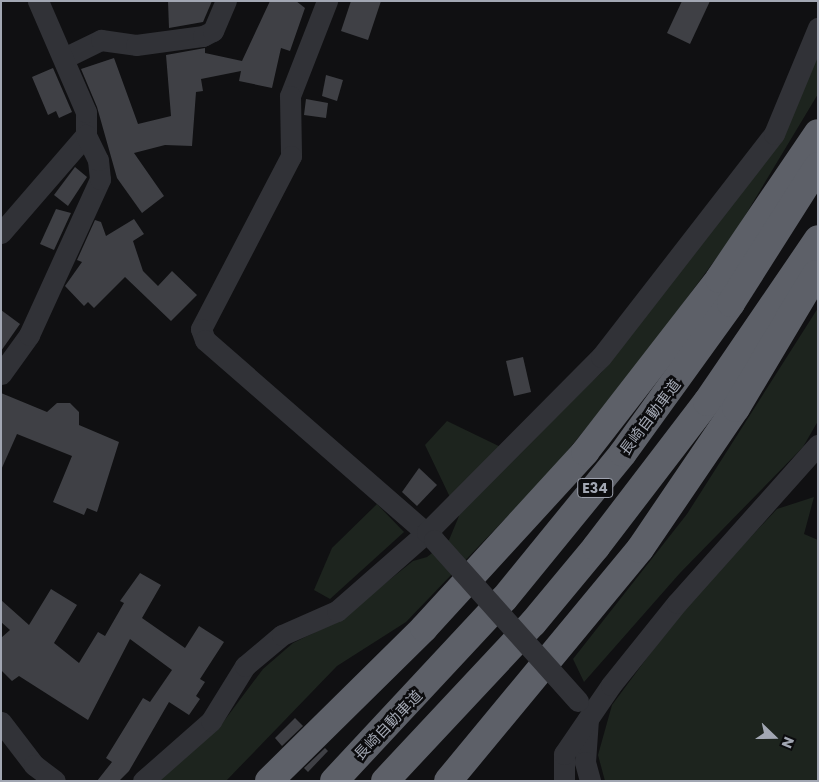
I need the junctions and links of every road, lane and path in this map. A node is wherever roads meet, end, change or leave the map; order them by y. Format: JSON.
{"nodes":[{"id":1,"x":38,"y":1,"type":"edge"},
{"id":2,"x":226,"y":1,"type":"edge"},
{"id":3,"x":327,"y":1,"type":"edge"},
{"id":4,"x":818,"y":28,"type":"edge"},
{"id":5,"x":66,"y":57,"type":"junction"},
{"id":6,"x":818,"y":132,"type":"edge"},
{"id":7,"x":86,"y":135,"type":"junction"},
{"id":8,"x":818,"y":166,"type":"edge"},
{"id":9,"x":1,"y":233,"type":"edge"},
{"id":10,"x":818,"y":239,"type":"edge"},
{"id":11,"x":818,"y":270,"type":"edge"},
{"id":12,"x":2,"y":370,"type":"edge"},
{"id":13,"x":818,"y":445,"type":"edge"},
{"id":14,"x":431,"y":536,"type":"junction"},
{"id":15,"x":583,"y":709,"type":"junction"},
{"id":16,"x":1,"y":722,"type":"edge"},
{"id":17,"x":54,"y":781,"type":"edge"},
{"id":18,"x":143,"y":781,"type":"edge"},
{"id":19,"x":268,"y":781,"type":"edge"},
{"id":20,"x":334,"y":781,"type":"edge"},
{"id":21,"x":385,"y":781,"type":"edge"},
{"id":22,"x":448,"y":781,"type":"edge"},
{"id":23,"x":564,"y":781,"type":"edge"},
{"id":24,"x":590,"y":781,"type":"edge"}],
"edges":[{"from":1,"to":5,"type":"street"},
{"from":2,"to":5,"type":"street"},
{"from":3,"to":14,"type":"street"},
{"from":4,"to":14,"type":"street"},
{"from":5,"to":7,"type":"street"},
{"from":6,"to":19,"type":"highway"},
{"from":7,"to":9,"type":"street"},
{"from":7,"to":12,"type":"street"},
{"from":8,"to":20,"type":"highway","name":"長崎自動車道","number":"E34"},
{"from":10,"to":21,"type":"highway","number":"E34"},
{"from":11,"to":22,"type":"highway"},
{"from":13,"to":15,"type":"street"},
{"from":14,"to":15,"type":"street","bridge":true},
{"from":14,"to":18,"type":"street"},
{"from":15,"to":23,"type":"street"},
{"from":15,"to":24,"type":"street"},
{"from":16,"to":17,"type":"street"}]}
